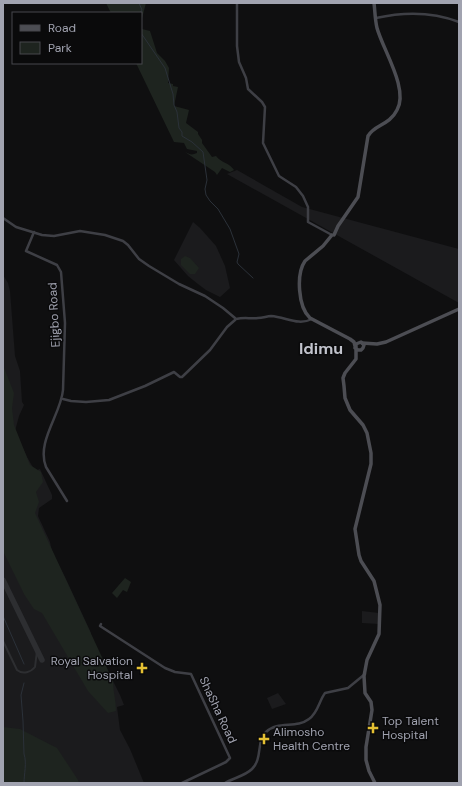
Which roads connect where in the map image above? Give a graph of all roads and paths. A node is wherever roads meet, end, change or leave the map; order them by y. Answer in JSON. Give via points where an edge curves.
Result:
{"nodes":[{"id":1,"x":237,"y":3,"type":"edge"},
{"id":2,"x":374,"y":3,"type":"edge"},
{"id":3,"x":376,"y":18,"type":"junction"},
{"id":4,"x":459,"y":22,"type":"edge"},
{"id":5,"x":394,"y":115,"type":"junction"},
{"id":6,"x":3,"y":219,"type":"edge"},
{"id":7,"x":34,"y":233,"type":"junction"},
{"id":8,"x":332,"y":235,"type":"junction"},
{"id":9,"x":459,"y":309,"type":"edge"},
{"id":10,"x":310,"y":318,"type":"junction"},
{"id":11,"x":235,"y":319,"type":"junction"},
{"id":12,"x":411,"y":332,"type":"junction"},
{"id":13,"x":361,"y":342,"type":"junction"},
{"id":14,"x":355,"y":347,"type":"junction"},
{"id":15,"x":363,"y":348,"type":"junction"},
{"id":16,"x":344,"y":386,"type":"junction"},
{"id":17,"x":62,"y":399,"type":"junction"},
{"id":18,"x":67,"y":501,"type":"dead end"},
{"id":19,"x":101,"y":624,"type":"dead end"},
{"id":20,"x":364,"y":675,"type":"junction"},
{"id":21,"x":182,"y":783,"type":"edge"},
{"id":22,"x":226,"y":783,"type":"edge"},
{"id":23,"x":376,"y":783,"type":"edge"}],
"edges":[{"from":1,"to":8,"type":"street","via":[[239,62],[248,89],[265,107],[263,144],[279,176],[296,187],[303,196],[308,221]]},
{"from":2,"to":3,"type":"main road"},
{"from":2,"to":5,"type":"main road","via":[[376,28],[399,89],[399,104]]},
{"from":3,"to":4,"type":"street","via":[[391,14],[410,14],[440,16]]},
{"from":3,"to":5,"type":"main road","via":[[377,29],[400,90],[400,104]]},
{"from":5,"to":8,"type":"main road","via":[[368,136],[358,195]]},
{"from":5,"to":8,"type":"main road","via":[[367,135],[358,194]]},
{"from":6,"to":7,"type":"street"},
{"from":7,"to":11,"type":"street","via":[[54,236],[77,231],[105,235],[123,241],[149,266],[204,296]]},
{"from":7,"to":17,"type":"street","name":"Ejigbo Road","via":[[26,251],[57,265],[60,270],[65,323]]},
{"from":8,"to":10,"type":"main road","via":[[302,267],[300,289],[304,310]]},
{"from":8,"to":13,"type":"main road","via":[[324,247],[304,265],[300,287],[304,306],[310,317]]},
{"from":9,"to":12,"type":"main road"},
{"from":10,"to":11,"type":"street","via":[[303,322],[269,315],[243,316]]},
{"from":10,"to":14,"type":"main road","via":[[350,339]]},
{"from":11,"to":17,"type":"street","via":[[210,350],[182,377],[174,372],[109,400],[93,402]]},
{"from":12,"to":13,"type":"main road","via":[[384,343]]},
{"from":12,"to":15,"type":"main road","via":[[382,345],[368,345]]},
{"from":13,"to":14,"type":"main road"},
{"from":13,"to":15,"type":"main road"},
{"from":14,"to":15,"type":"main road","via":[[358,350]]},
{"from":14,"to":16,"type":"main road","via":[[356,359],[344,373]]},
{"from":15,"to":16,"type":"main road","via":[[346,374]]},
{"from":16,"to":20,"type":"main road","via":[[348,404],[367,431],[373,455],[356,529],[360,556],[377,588],[380,630],[367,660]]},
{"from":17,"to":18,"type":"street","via":[[44,452],[46,467]]},
{"from":19,"to":21,"type":"street","name":"ShaSha Road","via":[[100,626],[165,668],[191,674],[230,758]]},
{"from":20,"to":22,"type":"street","via":[[348,688],[325,693],[316,711],[307,720],[267,731],[261,739],[259,757],[252,768]]},
{"from":20,"to":23,"type":"main road","via":[[365,693],[371,702],[372,710],[366,756]]}]}
